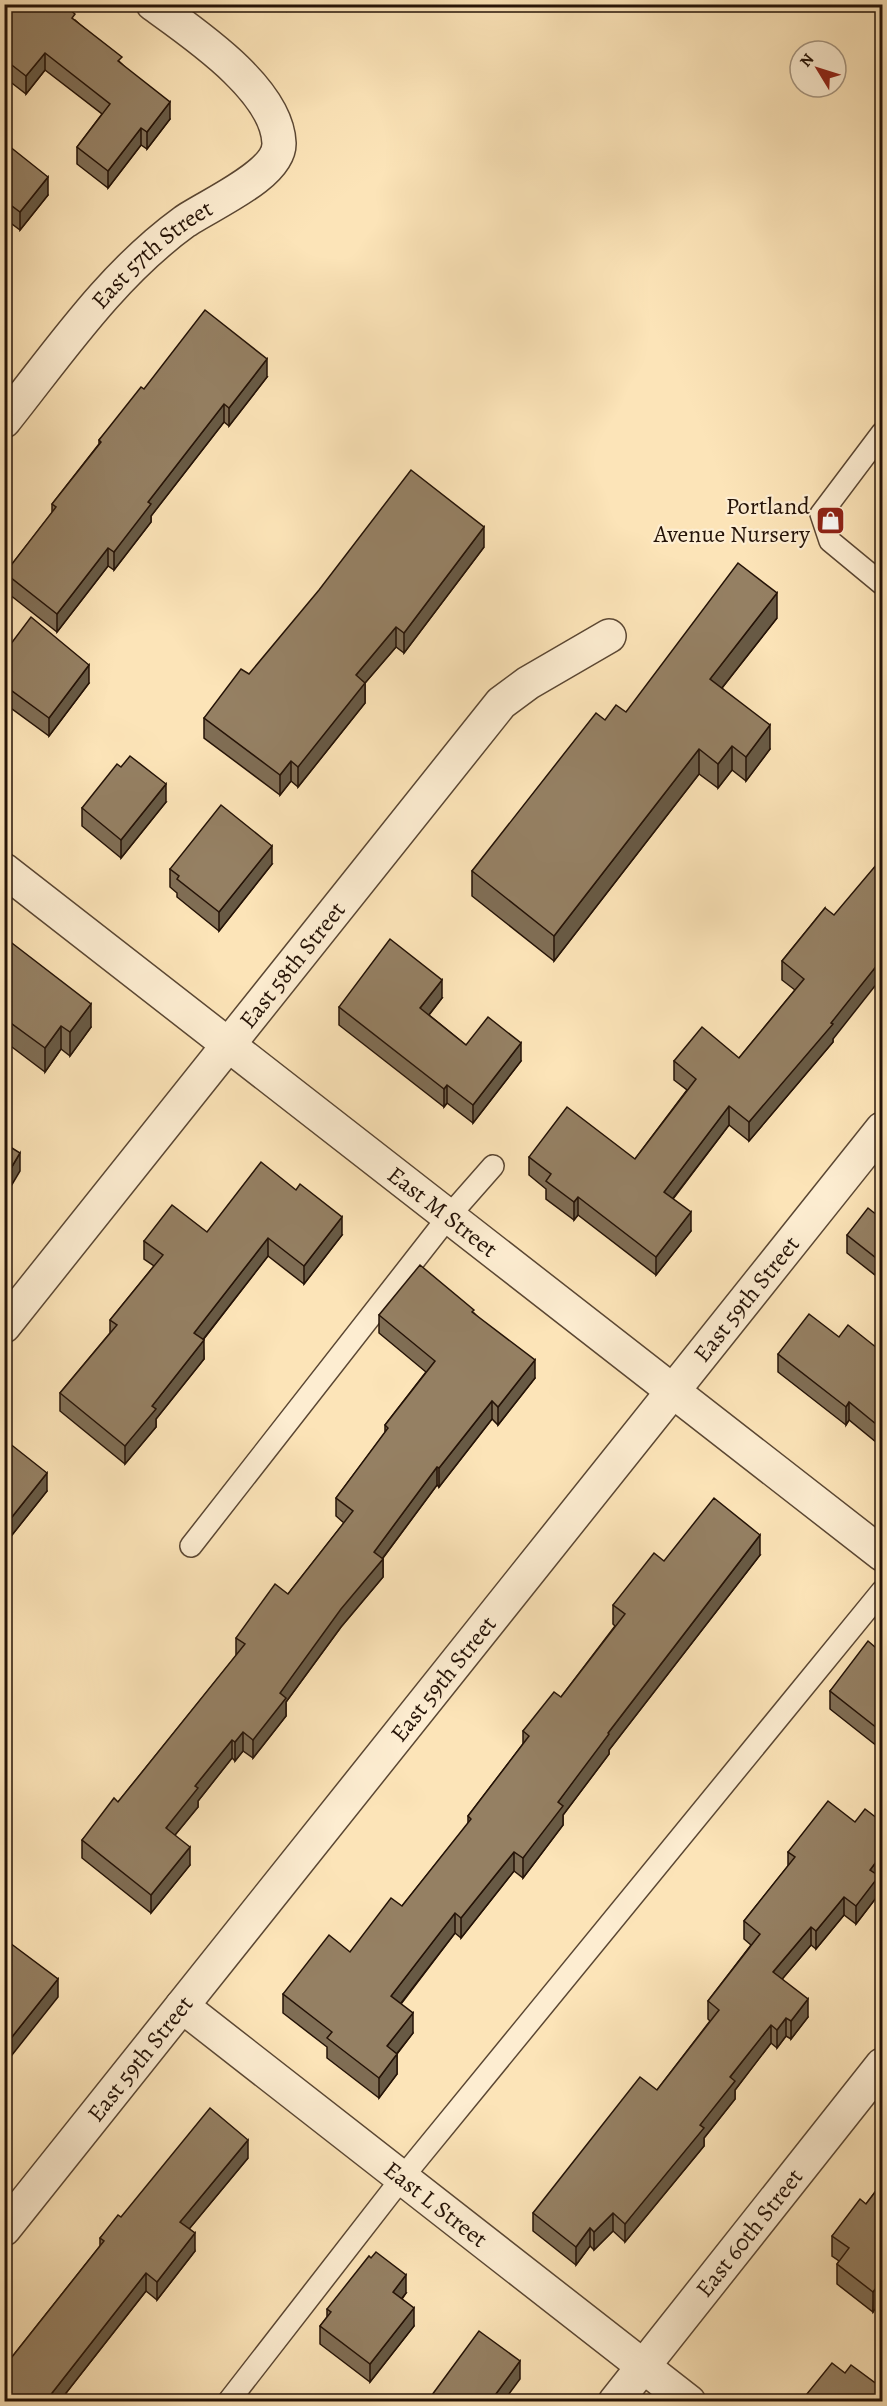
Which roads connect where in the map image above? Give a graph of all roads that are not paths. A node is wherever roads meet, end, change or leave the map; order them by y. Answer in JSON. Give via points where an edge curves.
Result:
{"nodes":[{"id":1,"x":153,"y":4,"type":"edge"},
{"id":2,"x":4,"y":422,"type":"edge"},
{"id":3,"x":882,"y":433,"type":"edge"},
{"id":4,"x":882,"y":584,"type":"edge"},
{"id":5,"x":609,"y":636,"type":"dead end"},
{"id":6,"x":4,"y":870,"type":"edge"},
{"id":7,"x":229,"y":1045,"type":"junction"},
{"id":8,"x":882,"y":1129,"type":"edge"},
{"id":9,"x":493,"y":1166,"type":"dead end"},
{"id":10,"x":449,"y":1216,"type":"junction"},
{"id":11,"x":4,"y":1326,"type":"edge"},
{"id":12,"x":674,"y":1391,"type":"junction"},
{"id":13,"x":191,"y":1546,"type":"dead end"},
{"id":14,"x":882,"y":1554,"type":"edge"},
{"id":15,"x":882,"y":1591,"type":"edge"},
{"id":16,"x":182,"y":2006,"type":"junction"},
{"id":17,"x":882,"y":2065,"type":"edge"},
{"id":18,"x":402,"y":2178,"type":"junction"},
{"id":19,"x":4,"y":2229,"type":"edge"},
{"id":20,"x":644,"y":2366,"type":"junction"},
{"id":21,"x":228,"y":2402,"type":"edge"},
{"id":22,"x":615,"y":2402,"type":"edge"},
{"id":23,"x":689,"y":2402,"type":"edge"}],
"edges":[{"from":1,"to":2,"type":"street","name":"East 57th Street","via":[[193,32],[260,97],[271,115],[279,144],[273,163],[184,222],[131,267]]},
{"from":3,"to":4,"type":"lane","via":[[821,514],[830,541]]},
{"from":5,"to":7,"type":"street","name":"East 58th Street","via":[[501,703]]},
{"from":6,"to":7,"type":"street","name":"East M Street"},
{"from":7,"to":10,"type":"street","name":"East M Street"},
{"from":7,"to":11,"type":"street","name":"East 58th Street"},
{"from":8,"to":12,"type":"street","name":"East 59th Street"},
{"from":9,"to":10,"type":"lane"},
{"from":10,"to":12,"type":"street","name":"East M Street"},
{"from":10,"to":13,"type":"lane"},
{"from":12,"to":14,"type":"street","name":"East M Street"},
{"from":12,"to":16,"type":"street","name":"East 59th Street"},
{"from":15,"to":18,"type":"lane"},
{"from":16,"to":18,"type":"street","name":"East L Street"},
{"from":16,"to":19,"type":"street","name":"East 59th Street"},
{"from":17,"to":20,"type":"street","name":"East 60th Street"},
{"from":18,"to":20,"type":"street","name":"East L Street"},
{"from":18,"to":21,"type":"lane"},
{"from":20,"to":22,"type":"street","name":"East 60th Street"},
{"from":20,"to":23,"type":"street","name":"East L Street"}]}
